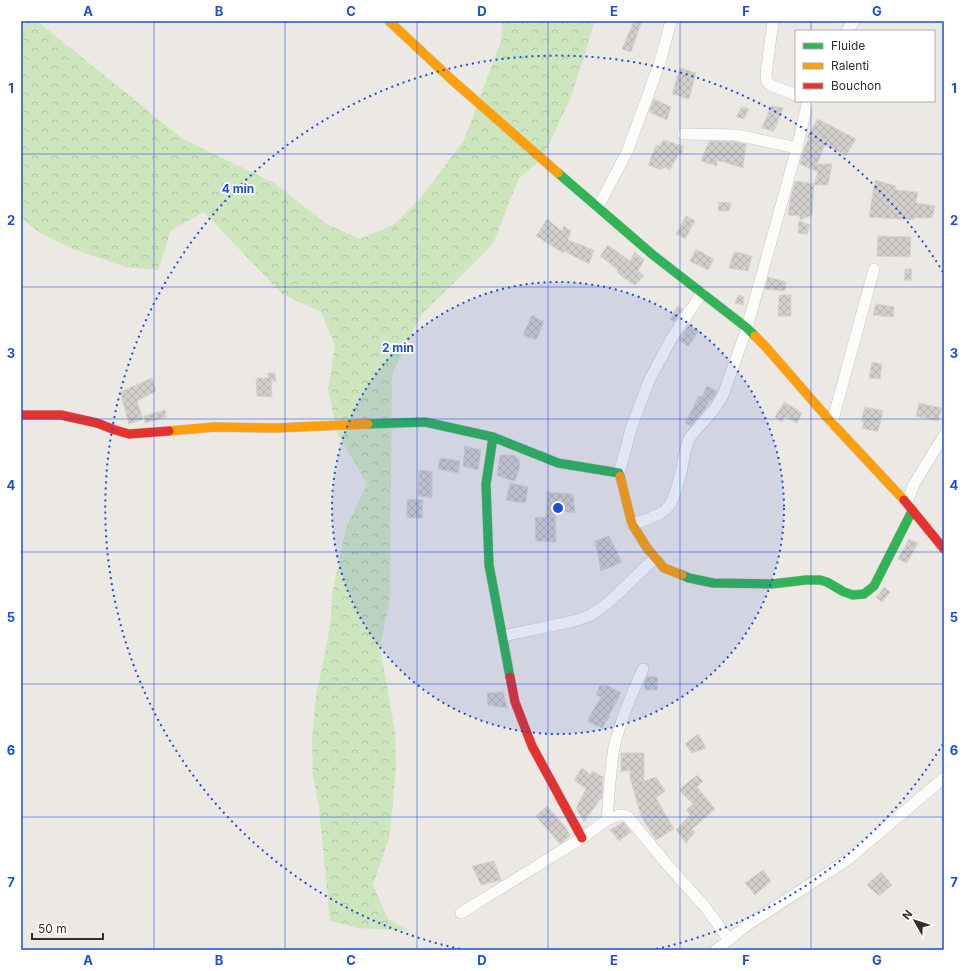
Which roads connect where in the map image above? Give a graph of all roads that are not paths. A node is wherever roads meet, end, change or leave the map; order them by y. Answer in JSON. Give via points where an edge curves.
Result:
{"nodes":[{"id":1,"x":389,"y":21,"type":"edge"},
{"id":2,"x":671,"y":21,"type":"edge"},
{"id":3,"x":773,"y":21,"type":"edge"},
{"id":4,"x":854,"y":21,"type":"edge"},
{"id":5,"x":848,"y":30,"type":"edge"},
{"id":6,"x":795,"y":95,"type":"edge"},
{"id":7,"x":808,"y":102,"type":"edge"},
{"id":8,"x":683,"y":134,"type":"dead end"},
{"id":9,"x":797,"y":148,"type":"junction"},
{"id":10,"x":598,"y":207,"type":"junction"},
{"id":11,"x":874,"y":269,"type":"dead end"},
{"id":12,"x":702,"y":293,"type":"junction"},
{"id":13,"x":747,"y":328,"type":"junction"},
{"id":14,"x":21,"y":415,"type":"edge"},
{"id":15,"x":832,"y":423,"type":"junction"},
{"id":16,"x":944,"y":435,"type":"edge"},
{"id":17,"x":493,"y":437,"type":"junction"},
{"id":18,"x":619,"y":472,"type":"junction"},
{"id":19,"x":909,"y":507,"type":"junction"},
{"id":20,"x":632,"y":524,"type":"junction"},
{"id":21,"x":944,"y":548,"type":"edge"},
{"id":22,"x":656,"y":558,"type":"junction"},
{"id":23,"x":503,"y":636,"type":"junction"},
{"id":24,"x":643,"y":669,"type":"dead end"},
{"id":25,"x":944,"y":778,"type":"edge"},
{"id":26,"x":607,"y":820,"type":"junction"},
{"id":27,"x":582,"y":838,"type":"junction"},
{"id":28,"x":461,"y":913,"type":"dead end"},
{"id":29,"x":729,"y":940,"type":"junction"},
{"id":30,"x":716,"y":950,"type":"edge"}],
"edges":[{"from":1,"to":10,"type":"street","via":[[451,79]]},
{"from":2,"to":10,"type":"street","via":[[660,62],[627,152]]},
{"from":3,"to":6,"type":"street","via":[[767,81],[770,85]]},
{"from":4,"to":5,"type":"street"},
{"from":7,"to":9,"type":"street"},
{"from":8,"to":9,"type":"street","via":[[737,134]]},
{"from":9,"to":13,"type":"street"},
{"from":10,"to":12,"type":"street"},
{"from":11,"to":15,"type":"street"},
{"from":12,"to":13,"type":"street"},
{"from":12,"to":18,"type":"street","via":[[671,339],[648,383]]},
{"from":13,"to":15,"type":"street"},
{"from":13,"to":20,"type":"street","via":[[723,395],[688,441],[673,499],[662,512]]},
{"from":14,"to":17,"type":"street","via":[[61,415],[129,434],[215,427],[275,428],[425,422]]},
{"from":15,"to":19,"type":"street"},
{"from":16,"to":19,"type":"street","via":[[914,484]]},
{"from":17,"to":18,"type":"street","via":[[558,463]]},
{"from":17,"to":23,"type":"street","via":[[486,484],[489,565]]},
{"from":18,"to":20,"type":"street"},
{"from":19,"to":21,"type":"street"},
{"from":19,"to":22,"type":"street","via":[[874,586],[864,594],[844,592],[820,580],[772,584],[712,583],[689,578],[664,568]]},
{"from":20,"to":22,"type":"street"},
{"from":22,"to":23,"type":"street","via":[[609,602],[591,615]]},
{"from":23,"to":27,"type":"street","via":[[514,702],[532,746]]},
{"from":24,"to":26,"type":"street","via":[[622,718],[614,749]]},
{"from":25,"to":29,"type":"street","via":[[846,861],[750,923]]},
{"from":26,"to":27,"type":"street"},
{"from":26,"to":29,"type":"street","via":[[619,815],[628,817],[706,908]]},
{"from":27,"to":28,"type":"street"},
{"from":29,"to":30,"type":"street"}]}
